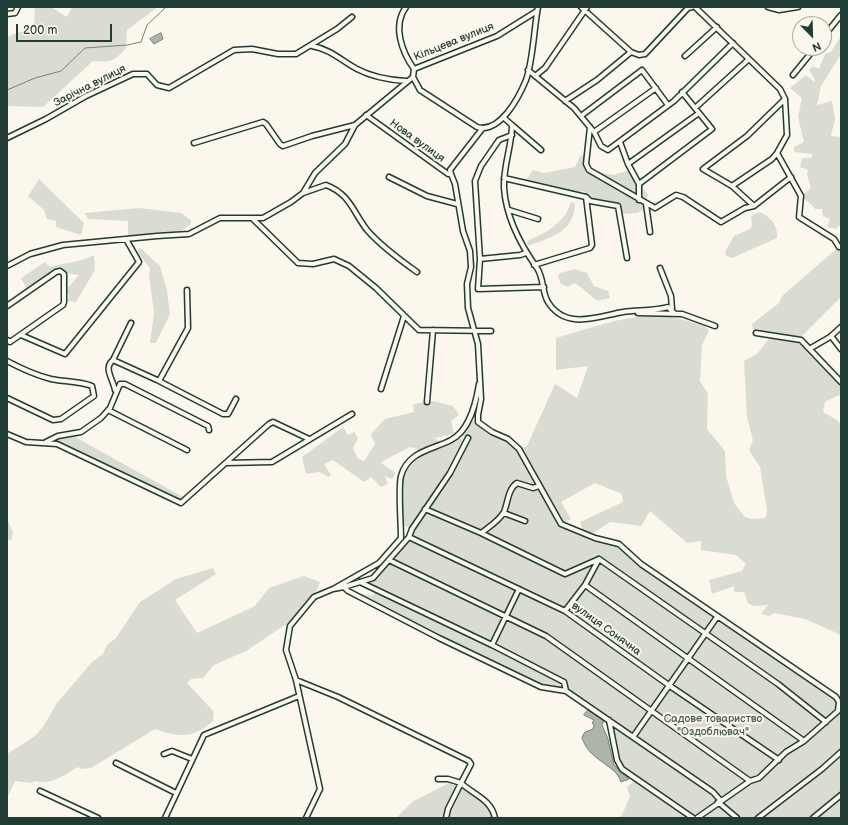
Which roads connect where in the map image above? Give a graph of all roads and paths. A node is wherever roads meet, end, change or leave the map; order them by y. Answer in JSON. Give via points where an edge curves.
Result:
{"nodes":[{"id":1,"x":18,"y":7,"type":"edge"},
{"id":2,"x":406,"y":7,"type":"edge"},
{"id":3,"x":693,"y":7,"type":"edge"},
{"id":4,"x":768,"y":7,"type":"edge"},
{"id":5,"x":798,"y":7,"type":"edge"},
{"id":6,"x":584,"y":8,"type":"edge"},
{"id":7,"x":538,"y":9,"type":"edge"},
{"id":8,"x":701,"y":9,"type":"edge"},
{"id":9,"x":7,"y":14,"type":"edge"},
{"id":10,"x":841,"y":15,"type":"edge"},
{"id":11,"x":352,"y":17,"type":"dead end"},
{"id":12,"x":832,"y":26,"type":"edge"},
{"id":13,"x":717,"y":27,"type":"junction"},
{"id":14,"x":733,"y":43,"type":"junction"},
{"id":15,"x":312,"y":46,"type":"junction"},
{"id":16,"x":631,"y":52,"type":"junction"},
{"id":17,"x":685,"y":56,"type":"dead end"},
{"id":18,"x":808,"y":56,"type":"edge"},
{"id":19,"x":749,"y":58,"type":"junction"},
{"id":20,"x":414,"y":69,"type":"junction"},
{"id":21,"x":528,"y":70,"type":"junction"},
{"id":22,"x":793,"y":75,"type":"dead end"},
{"id":23,"x":535,"y":76,"type":"junction"},
{"id":24,"x":413,"y":77,"type":"junction"},
{"id":25,"x":406,"y":81,"type":"junction"},
{"id":26,"x":656,"y":88,"type":"junction"},
{"id":27,"x":682,"y":92,"type":"junction"},
{"id":28,"x":785,"y":99,"type":"junction"},
{"id":29,"x":565,"y":101,"type":"junction"},
{"id":30,"x":668,"y":105,"type":"junction"},
{"id":31,"x":695,"y":108,"type":"junction"},
{"id":32,"x":699,"y":113,"type":"junction"},
{"id":33,"x":366,"y":116,"type":"junction"},
{"id":34,"x":580,"y":116,"type":"junction"},
{"id":35,"x":503,"y":117,"type":"junction"},
{"id":36,"x":355,"y":125,"type":"junction"},
{"id":37,"x":512,"y":125,"type":"junction"},
{"id":38,"x":590,"y":127,"type":"junction"},
{"id":39,"x":482,"y":129,"type":"junction"},
{"id":40,"x":594,"y":132,"type":"junction"},
{"id":41,"x":512,"y":135,"type":"junction"},
{"id":42,"x":7,"y":138,"type":"edge"},
{"id":43,"x":620,"y":142,"type":"junction"},
{"id":44,"x":194,"y":143,"type":"dead end"},
{"id":45,"x":541,"y":150,"type":"dead end"},
{"id":46,"x":777,"y":153,"type":"junction"},
{"id":47,"x":628,"y":164,"type":"junction"},
{"id":48,"x":451,"y":174,"type":"junction"},
{"id":49,"x":389,"y":176,"type":"dead end"},
{"id":50,"x":790,"y":177,"type":"junction"},
{"id":51,"x":504,"y":178,"type":"junction"},
{"id":52,"x":639,"y":184,"type":"junction"},
{"id":53,"x":732,"y":186,"type":"junction"},
{"id":54,"x":303,"y":193,"type":"junction"},
{"id":55,"x":586,"y":197,"type":"junction"},
{"id":56,"x":639,"y":200,"type":"junction"},
{"id":57,"x":457,"y":204,"type":"junction"},
{"id":58,"x":646,"y":204,"type":"junction"},
{"id":59,"x":754,"y":206,"type":"junction"},
{"id":60,"x":509,"y":210,"type":"junction"},
{"id":61,"x":253,"y":219,"type":"junction"},
{"id":62,"x":538,"y":219,"type":"dead end"},
{"id":63,"x":650,"y":232,"type":"dead end"},
{"id":64,"x":126,"y":239,"type":"junction"},
{"id":65,"x":839,"y":247,"type":"dead end"},
{"id":66,"x":526,"y":253,"type":"junction"},
{"id":67,"x":627,"y":258,"type":"dead end"},
{"id":68,"x":480,"y":259,"type":"junction"},
{"id":69,"x":534,"y":265,"type":"junction"},
{"id":70,"x":7,"y":266,"type":"edge"},
{"id":71,"x":660,"y":268,"type":"dead end"},
{"id":72,"x":417,"y":272,"type":"dead end"},
{"id":73,"x":544,"y":287,"type":"junction"},
{"id":74,"x":187,"y":290,"type":"dead end"},
{"id":75,"x":7,"y":306,"type":"edge"},
{"id":76,"x":673,"y":311,"type":"junction"},
{"id":77,"x":404,"y":316,"type":"junction"},
{"id":78,"x":616,"y":317,"type":"dead end"},
{"id":79,"x":131,"y":323,"type":"dead end"},
{"id":80,"x":715,"y":326,"type":"dead end"},
{"id":81,"x":841,"y":327,"type":"edge"},
{"id":82,"x":433,"y":330,"type":"junction"},
{"id":83,"x":474,"y":331,"type":"junction"},
{"id":84,"x":491,"y":331,"type":"dead end"},
{"id":85,"x":756,"y":333,"type":"dead end"},
{"id":86,"x":21,"y":335,"type":"junction"},
{"id":87,"x":831,"y":336,"type":"junction"},
{"id":88,"x":7,"y":340,"type":"edge"},
{"id":89,"x":811,"y":348,"type":"junction"},
{"id":90,"x":841,"y":349,"type":"edge"},
{"id":91,"x":113,"y":360,"type":"junction"},
{"id":92,"x":7,"y":361,"type":"edge"},
{"id":93,"x":159,"y":381,"type":"junction"},
{"id":94,"x":841,"y":382,"type":"edge"},
{"id":95,"x":479,"y":383,"type":"junction"},
{"id":96,"x":381,"y":389,"type":"dead end"},
{"id":97,"x":116,"y":390,"type":"junction"},
{"id":98,"x":7,"y":398,"type":"edge"},
{"id":99,"x":236,"y":399,"type":"dead end"},
{"id":100,"x":427,"y":402,"type":"dead end"},
{"id":101,"x":108,"y":410,"type":"junction"},
{"id":102,"x":352,"y":414,"type":"dead end"},
{"id":103,"x":209,"y":430,"type":"dead end"},
{"id":104,"x":7,"y":434,"type":"edge"},
{"id":105,"x":468,"y":438,"type":"dead end"},
{"id":106,"x":309,"y":440,"type":"junction"},
{"id":107,"x":45,"y":443,"type":"junction"},
{"id":108,"x":187,"y":450,"type":"dead end"},
{"id":109,"x":226,"y":463,"type":"junction"},
{"id":110,"x":539,"y":486,"type":"junction"},
{"id":111,"x":425,"y":509,"type":"junction"},
{"id":112,"x":504,"y":513,"type":"junction"},
{"id":113,"x":524,"y":521,"type":"dead end"},
{"id":114,"x":481,"y":533,"type":"junction"},
{"id":115,"x":409,"y":537,"type":"junction"},
{"id":116,"x":599,"y":559,"type":"junction"},
{"id":117,"x":389,"y":560,"type":"junction"},
{"id":118,"x":359,"y":582,"type":"junction"},
{"id":119,"x":585,"y":585,"type":"junction"},
{"id":120,"x":344,"y":588,"type":"junction"},
{"id":121,"x":333,"y":589,"type":"junction"},
{"id":122,"x":519,"y":589,"type":"junction"},
{"id":123,"x":566,"y":610,"type":"junction"},
{"id":124,"x":505,"y":616,"type":"junction"},
{"id":125,"x":717,"y":617,"type":"junction"},
{"id":126,"x":707,"y":634,"type":"junction"},
{"id":127,"x":492,"y":645,"type":"junction"},
{"id":128,"x":688,"y":659,"type":"junction"},
{"id":129,"x":296,"y":680,"type":"junction"},
{"id":130,"x":670,"y":686,"type":"junction"},
{"id":131,"x":566,"y":691,"type":"junction"},
{"id":132,"x":299,"y":696,"type":"junction"},
{"id":133,"x":651,"y":711,"type":"junction"},
{"id":134,"x":840,"y":711,"type":"edge"},
{"id":135,"x":609,"y":720,"type":"junction"},
{"id":136,"x":826,"y":722,"type":"junction"},
{"id":137,"x":633,"y":737,"type":"junction"},
{"id":138,"x":804,"y":741,"type":"junction"},
{"id":139,"x":841,"y":752,"type":"edge"},
{"id":140,"x":164,"y":754,"type":"dead end"},
{"id":141,"x":192,"y":760,"type":"junction"},
{"id":142,"x":779,"y":760,"type":"junction"},
{"id":143,"x":116,"y":763,"type":"dead end"},
{"id":144,"x":438,"y":779,"type":"dead end"},
{"id":145,"x":750,"y":781,"type":"junction"},
{"id":146,"x":461,"y":784,"type":"junction"},
{"id":147,"x":40,"y":791,"type":"dead end"},
{"id":148,"x":176,"y":793,"type":"junction"},
{"id":149,"x":841,"y":795,"type":"edge"},
{"id":150,"x":719,"y":801,"type":"junction"},
{"id":151,"x":98,"y":818,"type":"edge"},
{"id":152,"x":165,"y":818,"type":"edge"},
{"id":153,"x":306,"y":818,"type":"edge"},
{"id":154,"x":446,"y":818,"type":"edge"},
{"id":155,"x":495,"y":818,"type":"edge"},
{"id":156,"x":693,"y":818,"type":"edge"},
{"id":157,"x":697,"y":818,"type":"edge"},
{"id":158,"x":736,"y":818,"type":"edge"},
{"id":159,"x":758,"y":818,"type":"edge"},
{"id":160,"x":813,"y":818,"type":"edge"}],
"edges":[{"from":1,"to":9,"type":"street","via":[[15,13]]},
{"from":2,"to":20,"type":"street","name":"Кільцева вулиця","via":[[402,13],[400,44]]},
{"from":3,"to":8,"type":"street"},
{"from":3,"to":16,"type":"street","via":[[688,8],[645,54]]},
{"from":4,"to":5,"type":"street","via":[[779,10]]},
{"from":6,"to":16,"type":"street"},
{"from":6,"to":23,"type":"street","via":[[545,68]]},
{"from":7,"to":20,"type":"street","name":"Кільцева вулиця","via":[[497,36]]},
{"from":7,"to":21,"type":"street"},
{"from":8,"to":13,"type":"street"},
{"from":10,"to":12,"type":"street"},
{"from":11,"to":15,"type":"street","name":"Зарічна вулиця"},
{"from":13,"to":14,"type":"street"},
{"from":13,"to":17,"type":"street"},
{"from":14,"to":19,"type":"street"},
{"from":14,"to":27,"type":"street"},
{"from":15,"to":25,"type":"street","via":[[330,52],[357,69],[377,77]]},
{"from":15,"to":42,"type":"street","name":"Зарічна вулиця","via":[[296,54],[278,54],[252,49],[234,50],[169,88],[157,85],[147,74],[133,74]]},
{"from":16,"to":29,"type":"street","via":[[597,80]]},
{"from":18,"to":22,"type":"street"},
{"from":19,"to":28,"type":"street","via":[[780,89]]},
{"from":19,"to":31,"type":"street"},
{"from":20,"to":24,"type":"street"},
{"from":21,"to":23,"type":"street"},
{"from":21,"to":35,"type":"street","via":[[517,98]]},
{"from":23,"to":29,"type":"street"},
{"from":24,"to":25,"type":"street"},
{"from":24,"to":39,"type":"street","via":[[420,90]]},
{"from":25,"to":33,"type":"street"},
{"from":26,"to":30,"type":"street"},
{"from":26,"to":34,"type":"street","via":[[642,70]]},
{"from":26,"to":40,"type":"street"},
{"from":27,"to":30,"type":"street"},
{"from":27,"to":31,"type":"street"},
{"from":28,"to":46,"type":"street","via":[[787,135]]},
{"from":28,"to":53,"type":"street","via":[[747,136],[703,169]]},
{"from":29,"to":34,"type":"street"},
{"from":30,"to":43,"type":"street"},
{"from":31,"to":32,"type":"street"},
{"from":32,"to":47,"type":"street"},
{"from":32,"to":52,"type":"street","via":[[712,129]]},
{"from":33,"to":36,"type":"street"},
{"from":33,"to":48,"type":"street","name":"Нова вулиця"},
{"from":34,"to":38,"type":"street"},
{"from":35,"to":37,"type":"street"},
{"from":35,"to":39,"type":"street","via":[[496,124]]},
{"from":36,"to":44,"type":"street","via":[[283,146],[263,122]]},
{"from":36,"to":54,"type":"street","via":[[345,144],[315,173]]},
{"from":37,"to":41,"type":"street"},
{"from":37,"to":45,"type":"street"},
{"from":38,"to":40,"type":"street"},
{"from":38,"to":56,"type":"street","via":[[586,164],[589,170]]},
{"from":39,"to":48,"type":"street","name":"Нова вулиця","via":[[450,170]]},
{"from":40,"to":43,"type":"street","via":[[601,146],[608,150]]},
{"from":41,"to":51,"type":"street"},
{"from":41,"to":68,"type":"street","via":[[499,140],[481,166],[475,181]]},
{"from":43,"to":47,"type":"street"},
{"from":46,"to":50,"type":"street"},
{"from":46,"to":53,"type":"street"},
{"from":47,"to":52,"type":"street"},
{"from":48,"to":57,"type":"street"},
{"from":49,"to":57,"type":"street","via":[[427,196]]},
{"from":50,"to":59,"type":"street"},
{"from":50,"to":65,"type":"street","via":[[801,196],[799,216],[834,239]]},
{"from":51,"to":55,"type":"street"},
{"from":51,"to":60,"type":"street"},
{"from":52,"to":56,"type":"street"},
{"from":53,"to":59,"type":"street"},
{"from":54,"to":61,"type":"street","via":[[264,217]]},
{"from":54,"to":72,"type":"street","via":[[326,184],[338,189],[367,229]]},
{"from":55,"to":67,"type":"street","via":[[590,201],[618,206]]},
{"from":55,"to":69,"type":"street","via":[[592,245],[590,248]]},
{"from":56,"to":58,"type":"street"},
{"from":57,"to":83,"type":"street","via":[[470,251],[468,308]]},
{"from":58,"to":59,"type":"street","via":[[655,208],[676,194],[721,222],[745,208]]},
{"from":58,"to":63,"type":"street"},
{"from":60,"to":62,"type":"street"},
{"from":60,"to":66,"type":"street"},
{"from":61,"to":64,"type":"street","via":[[220,218],[189,234]]},
{"from":61,"to":77,"type":"street","via":[[298,263],[313,264],[334,259],[349,266]]},
{"from":64,"to":70,"type":"street","via":[[63,246],[30,254]]},
{"from":64,"to":86,"type":"street","via":[[139,262],[65,354]]},
{"from":66,"to":68,"type":"street"},
{"from":66,"to":69,"type":"street"},
{"from":68,"to":73,"type":"street","via":[[478,288]]},
{"from":69,"to":73,"type":"street"},
{"from":71,"to":76,"type":"street","via":[[671,296]]},
{"from":73,"to":76,"type":"street","via":[[548,302],[554,309],[576,320],[592,320],[668,307]]},
{"from":74,"to":93,"type":"street","via":[[188,328]]},
{"from":75,"to":86,"type":"street","via":[[56,272],[64,274],[63,306]]},
{"from":76,"to":78,"type":"street"},
{"from":76,"to":80,"type":"street"},
{"from":77,"to":82,"type":"street","via":[[419,330]]},
{"from":77,"to":96,"type":"street"},
{"from":79,"to":91,"type":"street"},
{"from":81,"to":87,"type":"street"},
{"from":82,"to":83,"type":"street"},
{"from":82,"to":100,"type":"street"},
{"from":83,"to":84,"type":"street"},
{"from":83,"to":95,"type":"street","via":[[478,344]]},
{"from":85,"to":89,"type":"street","via":[[801,340]]},
{"from":86,"to":88,"type":"street","via":[[10,342]]},
{"from":87,"to":89,"type":"street"},
{"from":87,"to":90,"type":"street"},
{"from":89,"to":94,"type":"street"},
{"from":91,"to":93,"type":"street"},
{"from":91,"to":97,"type":"street","via":[[109,363],[108,369]]},
{"from":92,"to":98,"type":"street","via":[[32,374],[92,386],[94,396],[61,419],[53,420]]},
{"from":93,"to":99,"type":"street","via":[[224,414],[228,414]]},
{"from":95,"to":110,"type":"street","via":[[481,399],[478,422],[508,439],[519,449]]},
{"from":95,"to":121,"type":"street","via":[[471,415],[457,436],[410,459],[401,476],[401,538],[379,563]]},
{"from":97,"to":101,"type":"street"},
{"from":97,"to":103,"type":"street","via":[[120,384],[125,384],[208,426]]},
{"from":101,"to":107,"type":"street","via":[[81,432],[58,436]]},
{"from":101,"to":108,"type":"street"},
{"from":102,"to":106,"type":"street"},
{"from":104,"to":107,"type":"street","via":[[26,442]]},
{"from":105,"to":111,"type":"street","via":[[450,473]]},
{"from":106,"to":109,"type":"street","via":[[272,462]]},
{"from":106,"to":109,"type":"street","via":[[273,422]]},
{"from":107,"to":109,"type":"street","via":[[57,444],[181,503]]},
{"from":110,"to":112,"type":"street","via":[[533,488],[517,483],[512,486]]},
{"from":110,"to":125,"type":"street","via":[[561,524],[595,538],[619,544],[641,564]]},
{"from":111,"to":114,"type":"street"},
{"from":111,"to":115,"type":"street"},
{"from":112,"to":113,"type":"street"},
{"from":112,"to":114,"type":"street"},
{"from":114,"to":116,"type":"street","via":[[565,574]]},
{"from":115,"to":117,"type":"street"},
{"from":115,"to":122,"type":"street","name":"вулиця Сонячна"},
{"from":116,"to":119,"type":"street"},
{"from":116,"to":126,"type":"street"},
{"from":117,"to":118,"type":"street","via":[[373,578]]},
{"from":117,"to":124,"type":"street"},
{"from":118,"to":120,"type":"street"},
{"from":118,"to":127,"type":"street"},
{"from":119,"to":123,"type":"street"},
{"from":119,"to":128,"type":"street"},
{"from":120,"to":121,"type":"street"},
{"from":120,"to":131,"type":"street","via":[[439,638],[538,685]]},
{"from":121,"to":129,"type":"street","via":[[314,597],[290,626],[286,650]]},
{"from":122,"to":123,"type":"street","name":"вулиця Сонячна"},
{"from":122,"to":124,"type":"street"},
{"from":123,"to":130,"type":"street","name":"вулиця Сонячна"},
{"from":124,"to":127,"type":"street"},
{"from":124,"to":133,"type":"street","via":[[546,636]]},
{"from":125,"to":126,"type":"street"},
{"from":125,"to":134,"type":"street","via":[[836,697]]},
{"from":126,"to":128,"type":"street"},
{"from":126,"to":136,"type":"street","via":[[778,684]]},
{"from":127,"to":131,"type":"street","via":[[564,682]]},
{"from":128,"to":130,"type":"street"},
{"from":128,"to":138,"type":"street"},
{"from":129,"to":132,"type":"street"},
{"from":129,"to":146,"type":"street","via":[[338,697],[470,761],[471,764]]},
{"from":130,"to":133,"type":"street"},
{"from":130,"to":142,"type":"street","name":"вулиця Сонячна"},
{"from":131,"to":135,"type":"street"},
{"from":132,"to":141,"type":"street","via":[[204,735]]},
{"from":132,"to":153,"type":"street","via":[[320,788]]},
{"from":133,"to":137,"type":"street"},
{"from":133,"to":145,"type":"street"},
{"from":134,"to":136,"type":"street"},
{"from":135,"to":137,"type":"street"},
{"from":135,"to":156,"type":"street","via":[[617,760],[622,769]]},
{"from":136,"to":138,"type":"street"},
{"from":137,"to":150,"type":"street","via":[[713,792]]},
{"from":138,"to":142,"type":"street","via":[[786,752]]},
{"from":139,"to":159,"type":"street"},
{"from":140,"to":141,"type":"street","via":[[172,751]]},
{"from":141,"to":148,"type":"street"},
{"from":142,"to":145,"type":"street","via":[[759,778]]},
{"from":143,"to":148,"type":"street"},
{"from":144,"to":146,"type":"street","via":[[448,779]]},
{"from":145,"to":150,"type":"street"},
{"from":146,"to":154,"type":"street"},
{"from":146,"to":155,"type":"street","via":[[486,801]]},
{"from":147,"to":151,"type":"street"},
{"from":148,"to":152,"type":"street"},
{"from":149,"to":160,"type":"street"},
{"from":150,"to":157,"type":"street"},
{"from":150,"to":158,"type":"street"}]}
